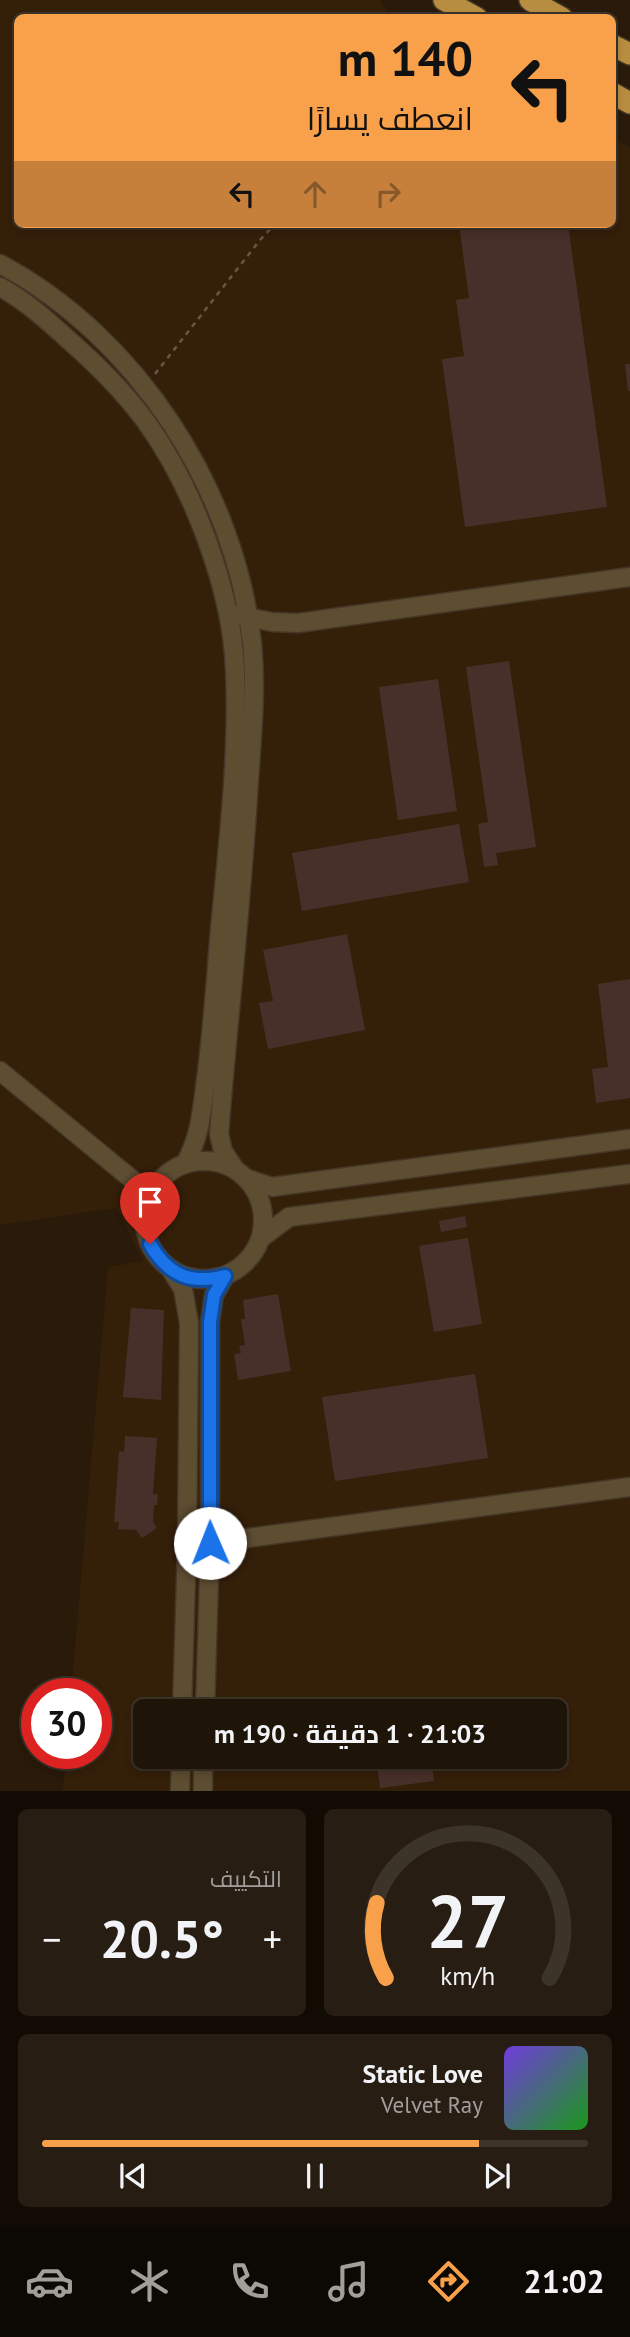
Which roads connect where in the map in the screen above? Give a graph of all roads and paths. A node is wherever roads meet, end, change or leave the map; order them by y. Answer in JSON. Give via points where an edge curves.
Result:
{"nodes":[{"id":1,"x":444,"y":0,"type":"edge"},
{"id":2,"x":530,"y":0,"type":"edge"},
{"id":3,"x":470,"y":14,"type":"edge"},
{"id":4,"x":555,"y":14,"type":"edge"},
{"id":5,"x":272,"y":228,"type":"edge"},
{"id":6,"x":0,"y":264,"type":"edge"},
{"id":7,"x":0,"y":287,"type":"edge"},
{"id":8,"x":143,"y":386,"type":"junction"},
{"id":9,"x":630,"y":577,"type":"edge"},
{"id":10,"x":227,"y":613,"type":"junction"},
{"id":11,"x":248,"y":618,"type":"junction"},
{"id":12,"x":0,"y":1071,"type":"edge"},
{"id":13,"x":630,"y":1139,"type":"edge"},
{"id":14,"x":185,"y":1164,"type":"junction"},
{"id":15,"x":241,"y":1174,"type":"junction"},
{"id":16,"x":630,"y":1174,"type":"edge"},
{"id":17,"x":151,"y":1195,"type":"junction"},
{"id":18,"x":261,"y":1238,"type":"junction"},
{"id":19,"x":171,"y":1270,"type":"junction"},
{"id":20,"x":225,"y":1276,"type":"junction"},
{"id":21,"x":630,"y":1487,"type":"edge"},
{"id":22,"x":187,"y":1543,"type":"junction"},
{"id":23,"x":210,"y":1543,"type":"junction"},
{"id":24,"x":182,"y":1699,"type":"edge"},
{"id":25,"x":205,"y":1699,"type":"edge"},
{"id":26,"x":181,"y":1769,"type":"edge"},
{"id":27,"x":203,"y":1769,"type":"edge"},
{"id":28,"x":180,"y":1791,"type":"edge"},
{"id":29,"x":203,"y":1791,"type":"edge"}],
"edges":[{"from":1,"to":3,"type":"highway"},
{"from":2,"to":4,"type":"highway"},
{"from":5,"to":8,"type":"path"},
{"from":6,"to":8,"type":"street","via":[[67,307]]},
{"from":7,"to":10,"type":"street","via":[[47,320],[90,359],[145,420],[194,508]]},
{"from":8,"to":11,"type":"street","via":[[206,483],[236,565]]},
{"from":9,"to":11,"type":"street","via":[[298,623]]},
{"from":10,"to":11,"type":"street"},
{"from":10,"to":14,"type":"street","via":[[235,669],[236,733],[228,841],[200,1125]]},
{"from":11,"to":15,"type":"street","via":[[254,695],[219,1134],[223,1151]]},
{"from":12,"to":17,"type":"street"},
{"from":13,"to":15,"type":"street","via":[[272,1187]]},
{"from":14,"to":15,"type":"street","via":[[218,1162]]},
{"from":14,"to":17,"type":"street","via":[[171,1171]]},
{"from":15,"to":18,"type":"street","via":[[259,1194],[264,1223]]},
{"from":16,"to":18,"type":"street","via":[[289,1217]]},
{"from":17,"to":19,"type":"street","via":[[145,1228],[158,1258]]},
{"from":18,"to":20,"type":"street","via":[[241,1268]]},
{"from":19,"to":20,"type":"street","via":[[197,1280]]},
{"from":19,"to":22,"type":"street","via":[[183,1289],[189,1324]]},
{"from":20,"to":23,"type":"street","via":[[214,1295],[210,1322]]},
{"from":21,"to":23,"type":"street"},
{"from":22,"to":23,"type":"street"},
{"from":22,"to":24,"type":"street"},
{"from":23,"to":25,"type":"street"},
{"from":26,"to":28,"type":"street"},
{"from":27,"to":29,"type":"street"}]}
